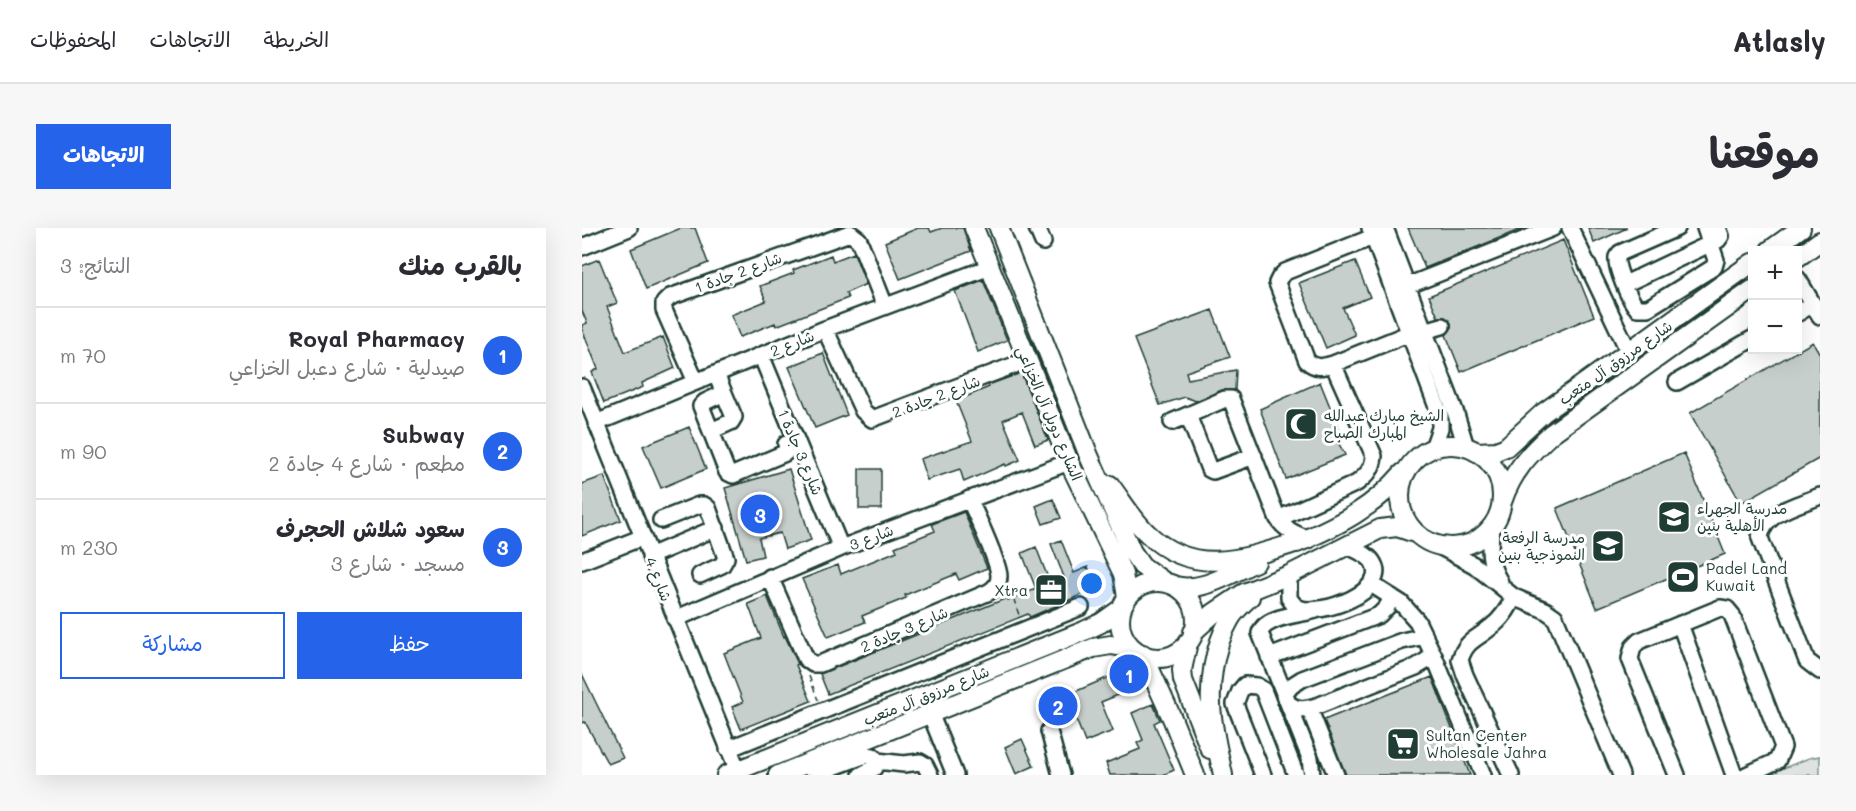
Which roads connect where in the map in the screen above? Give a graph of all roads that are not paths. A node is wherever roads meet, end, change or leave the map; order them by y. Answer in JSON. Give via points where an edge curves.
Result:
{"nodes":[{"id":1,"x":629,"y":228,"type":"edge"},
{"id":2,"x":974,"y":228,"type":"edge"},
{"id":3,"x":999,"y":228,"type":"edge"},
{"id":4,"x":1553,"y":228,"type":"edge"},
{"id":5,"x":1570,"y":228,"type":"edge"},
{"id":6,"x":1677,"y":228,"type":"edge"},
{"id":7,"x":1705,"y":228,"type":"edge"},
{"id":8,"x":1718,"y":228,"type":"edge"},
{"id":9,"x":1802,"y":228,"type":"edge"},
{"id":10,"x":1376,"y":231,"type":"edge"},
{"id":11,"x":1820,"y":241,"type":"edge"},
{"id":12,"x":1711,"y":244,"type":"junction"},
{"id":13,"x":1776,"y":246,"type":"edge"},
{"id":14,"x":582,"y":247,"type":"edge"},
{"id":15,"x":1802,"y":254,"type":"edge"},
{"id":16,"x":1748,"y":266,"type":"edge"},
{"id":17,"x":990,"y":267,"type":"junction"},
{"id":18,"x":1707,"y":272,"type":"junction"},
{"id":19,"x":1625,"y":284,"type":"junction"},
{"id":20,"x":1722,"y":285,"type":"junction"},
{"id":21,"x":1407,"y":286,"type":"junction"},
{"id":22,"x":1802,"y":286,"type":"edge"},
{"id":23,"x":1748,"y":293,"type":"edge"},
{"id":24,"x":885,"y":306,"type":"junction"},
{"id":25,"x":1644,"y":309,"type":"junction"},
{"id":26,"x":1817,"y":310,"type":"edge"},
{"id":27,"x":1802,"y":312,"type":"edge"},
{"id":28,"x":1442,"y":326,"type":"dead end"},
{"id":29,"x":825,"y":329,"type":"junction"},
{"id":30,"x":1417,"y":332,"type":"junction"},
{"id":31,"x":1656,"y":333,"type":"junction"},
{"id":32,"x":1748,"y":341,"type":"edge"},
{"id":33,"x":1629,"y":352,"type":"junction"},
{"id":34,"x":761,"y":356,"type":"junction"},
{"id":35,"x":1028,"y":360,"type":"junction"},
{"id":36,"x":1333,"y":364,"type":"junction"},
{"id":37,"x":716,"y":374,"type":"junction"},
{"id":38,"x":696,"y":382,"type":"junction"},
{"id":39,"x":1677,"y":382,"type":"dead end"},
{"id":40,"x":582,"y":387,"type":"edge"},
{"id":41,"x":724,"y":393,"type":"junction"},
{"id":42,"x":1188,"y":415,"type":"junction"},
{"id":43,"x":1172,"y":422,"type":"dead end"},
{"id":44,"x":596,"y":423,"type":"junction"},
{"id":45,"x":711,"y":431,"type":"junction"},
{"id":46,"x":786,"y":444,"type":"dead end"},
{"id":47,"x":1433,"y":448,"type":"junction"},
{"id":48,"x":1471,"y":449,"type":"junction"},
{"id":49,"x":1089,"y":456,"type":"junction"},
{"id":50,"x":1254,"y":456,"type":"junction"},
{"id":51,"x":1069,"y":462,"type":"junction"},
{"id":52,"x":1408,"y":468,"type":"junction"},
{"id":53,"x":1820,"y":496,"type":"edge"},
{"id":54,"x":969,"y":499,"type":"junction"},
{"id":55,"x":1502,"y":502,"type":"junction"},
{"id":56,"x":1278,"y":519,"type":"junction"},
{"id":57,"x":661,"y":520,"type":"dead end"},
{"id":58,"x":1492,"y":526,"type":"junction"},
{"id":59,"x":716,"y":528,"type":"junction"},
{"id":60,"x":1415,"y":533,"type":"junction"},
{"id":61,"x":643,"y":537,"type":"junction"},
{"id":62,"x":1308,"y":539,"type":"junction"},
{"id":63,"x":1348,"y":546,"type":"junction"},
{"id":64,"x":1439,"y":546,"type":"junction"},
{"id":65,"x":841,"y":548,"type":"junction"},
{"id":66,"x":650,"y":556,"type":"junction"},
{"id":67,"x":582,"y":561,"type":"edge"},
{"id":68,"x":700,"y":575,"type":"dead end"},
{"id":69,"x":770,"y":578,"type":"junction"},
{"id":70,"x":1280,"y":578,"type":"junction"},
{"id":71,"x":1170,"y":584,"type":"junction"},
{"id":72,"x":1371,"y":584,"type":"junction"},
{"id":73,"x":1510,"y":595,"type":"junction"},
{"id":74,"x":1392,"y":597,"type":"junction"},
{"id":75,"x":1125,"y":602,"type":"junction"},
{"id":76,"x":1081,"y":607,"type":"dead end"},
{"id":77,"x":1316,"y":610,"type":"junction"},
{"id":78,"x":675,"y":619,"type":"junction"},
{"id":79,"x":1680,"y":624,"type":"junction"},
{"id":80,"x":1024,"y":630,"type":"junction"},
{"id":81,"x":1425,"y":636,"type":"junction"},
{"id":82,"x":1190,"y":637,"type":"junction"},
{"id":83,"x":1138,"y":652,"type":"junction"},
{"id":84,"x":1434,"y":656,"type":"junction"},
{"id":85,"x":1269,"y":657,"type":"junction"},
{"id":86,"x":1009,"y":661,"type":"junction"},
{"id":87,"x":1820,"y":671,"type":"edge"},
{"id":88,"x":1286,"y":699,"type":"junction"},
{"id":89,"x":1309,"y":708,"type":"junction"},
{"id":90,"x":824,"y":710,"type":"junction"},
{"id":91,"x":930,"y":713,"type":"junction"},
{"id":92,"x":837,"y":731,"type":"junction"},
{"id":93,"x":1049,"y":731,"type":"dead end"},
{"id":94,"x":795,"y":748,"type":"junction"},
{"id":95,"x":728,"y":749,"type":"junction"},
{"id":96,"x":877,"y":761,"type":"junction"},
{"id":97,"x":800,"y":766,"type":"junction"},
{"id":98,"x":769,"y":767,"type":"edge"},
{"id":99,"x":905,"y":769,"type":"edge"},
{"id":100,"x":732,"y":773,"type":"edge"},
{"id":101,"x":777,"y":775,"type":"edge"},
{"id":102,"x":861,"y":775,"type":"edge"},
{"id":103,"x":930,"y":775,"type":"edge"},
{"id":104,"x":955,"y":775,"type":"edge"},
{"id":105,"x":1061,"y":775,"type":"edge"},
{"id":106,"x":1195,"y":775,"type":"edge"},
{"id":107,"x":1222,"y":775,"type":"edge"},
{"id":108,"x":1263,"y":775,"type":"edge"},
{"id":109,"x":1296,"y":775,"type":"edge"},
{"id":110,"x":1312,"y":775,"type":"edge"},
{"id":111,"x":1336,"y":775,"type":"edge"},
{"id":112,"x":1483,"y":775,"type":"edge"},
{"id":113,"x":1511,"y":775,"type":"edge"},
{"id":114,"x":1621,"y":775,"type":"edge"},
{"id":115,"x":1677,"y":775,"type":"edge"},
{"id":116,"x":1734,"y":775,"type":"edge"},
{"id":117,"x":1746,"y":775,"type":"edge"}],
"edges":[{"from":1,"to":14,"type":"street"},
{"from":2,"to":17,"type":"main road","name":"الشارع دوبل آل الخزاعي"},
{"from":3,"to":49,"type":"main road","name":"الشارع دوبل آل الخزاعي"},
{"from":4,"to":21,"type":"street"},
{"from":5,"to":33,"type":"street"},
{"from":6,"to":19,"type":"street","via":[[1618,255],[1616,262]]},
{"from":7,"to":12,"type":"street"},
{"from":8,"to":12,"type":"street","via":[[1720,238]]},
{"from":9,"to":13,"type":"main road"},
{"from":10,"to":21,"type":"street"},
{"from":10,"to":30,"type":"street"},
{"from":10,"to":36,"type":"street","via":[[1285,272],[1277,283],[1307,361],[1320,368]]},
{"from":11,"to":15,"type":"main road"},
{"from":12,"to":18,"type":"street","via":[[1716,262]]},
{"from":12,"to":19,"type":"street"},
{"from":16,"to":20,"type":"main road","name":"شارع مرزوق آل متعب"},
{"from":17,"to":24,"type":"street","name":"شارع 2"},
{"from":17,"to":35,"type":"main road","name":"الشارع دوبل آل الخزاعي"},
{"from":18,"to":20,"type":"street"},
{"from":18,"to":25,"type":"street"},
{"from":19,"to":25,"type":"street","via":[[1635,306]]},
{"from":20,"to":31,"type":"main road","name":"شارع مرزوق آل متعب"},
{"from":21,"to":30,"type":"street"},
{"from":22,"to":26,"type":"street"},
{"from":23,"to":55,"type":"main road","name":"شارع مرزوق آل متعب","via":[[1552,433],[1516,471]]},
{"from":24,"to":29,"type":"street","name":"شارع 2"},
{"from":24,"to":38,"type":"street","name":"شارع 2 جادة 1","via":[[859,240],[850,233],[670,297],[664,310]]},
{"from":25,"to":31,"type":"street"},
{"from":26,"to":27,"type":"street"},
{"from":28,"to":30,"type":"street"},
{"from":29,"to":34,"type":"street","name":"شارع 2"},
{"from":29,"to":35,"type":"street","name":"شارع 2 جادة 2","via":[[862,411],[872,419]]},
{"from":30,"to":36,"type":"street"},
{"from":30,"to":47,"type":"street","via":[[1440,415]]},
{"from":30,"to":48,"type":"street"},
{"from":31,"to":33,"type":"main road","name":"شارع مرزوق آل متعب"},
{"from":32,"to":39,"type":"street"},
{"from":33,"to":48,"type":"main road","name":"شارع مرزوق آل متعب","via":[[1543,413],[1506,447],[1497,451]]},
{"from":34,"to":37,"type":"street","name":"شارع 2"},
{"from":34,"to":65,"type":"street","name":"شارع 3 جادة 1"},
{"from":35,"to":51,"type":"main road","name":"الشارع دوبل آل الخزاعي"},
{"from":36,"to":56,"type":"street","via":[[1374,456],[1373,465],[1357,483]]},
{"from":37,"to":38,"type":"street","name":"شارع 2"},
{"from":37,"to":41,"type":"street"},
{"from":38,"to":44,"type":"street","name":"شارع 2"},
{"from":40,"to":44,"type":"street","name":"شارع 4"},
{"from":41,"to":45,"type":"street","via":[[701,406]]},
{"from":41,"to":45,"type":"street","via":[[734,417]]},
{"from":42,"to":43,"type":"street"},
{"from":42,"to":50,"type":"street","via":[[1209,469],[1213,471]]},
{"from":42,"to":50,"type":"street","via":[[1231,399]]},
{"from":44,"to":61,"type":"street","name":"شارع 4"},
{"from":45,"to":46,"type":"street","via":[[731,475],[786,453]]},
{"from":47,"to":48,"type":"main road","via":[[1449,445]]},
{"from":47,"to":52,"type":"main road"},
{"from":48,"to":55,"type":"main road","via":[[1493,467],[1501,484]]},
{"from":49,"to":62,"type":"main road","via":[[1144,532],[1176,554],[1192,560],[1227,560]]},
{"from":49,"to":71,"type":"main road","name":"الشارع دوبل آل الخزاعي","via":[[1132,552],[1142,566]]},
{"from":50,"to":56,"type":"street"},
{"from":51,"to":54,"type":"street","name":"شارع 3"},
{"from":51,"to":75,"type":"main road","name":"الشارع دوبل آل الخزاعي","via":[[1123,574]]},
{"from":52,"to":60,"type":"main road","via":[[1401,484],[1400,502]]},
{"from":52,"to":62,"type":"main road","via":[[1365,509]]},
{"from":53,"to":87,"type":"street","via":[[1772,516],[1760,537],[1807,661]]},
{"from":54,"to":65,"type":"street","name":"شارع 3"},
{"from":54,"to":69,"type":"street","name":"شارع 3 جادة 2","via":[[999,570],[998,583],[989,592],[820,664],[806,659]]},
{"from":55,"to":58,"type":"main road"},
{"from":56,"to":62,"type":"street","via":[[1282,526]]},
{"from":57,"to":59,"type":"street","via":[[704,505]]},
{"from":58,"to":64,"type":"main road","via":[[1484,536],[1467,545]]},
{"from":58,"to":73,"type":"street","via":[[1490,561]]},
{"from":59,"to":66,"type":"street"},
{"from":59,"to":68,"type":"street","via":[[726,558],[722,565]]},
{"from":60,"to":63,"type":"main road","via":[[1397,527],[1380,529]]},
{"from":60,"to":64,"type":"main road"},
{"from":61,"to":66,"type":"street","name":"شارع 4"},
{"from":61,"to":67,"type":"street"},
{"from":62,"to":71,"type":"main road","via":[[1200,586],[1185,589]]},
{"from":63,"to":70,"type":"main road"},
{"from":63,"to":72,"type":"street","via":[[1373,563],[1375,576]]},
{"from":64,"to":73,"type":"street","via":[[1474,565]]},
{"from":65,"to":69,"type":"street","name":"شارع 3"},
{"from":66,"to":78,"type":"street","name":"شارع 4"},
{"from":69,"to":78,"type":"street","name":"شارع 3"},
{"from":70,"to":77,"type":"street","via":[[1293,604]]},
{"from":70,"to":82,"type":"main road","via":[[1226,604]]},
{"from":70,"to":107,"type":"main road","via":[[1238,609],[1229,621],[1217,654],[1211,715]]},
{"from":71,"to":75,"type":"main road","via":[[1141,586]]},
{"from":71,"to":82,"type":"main road","via":[[1183,592],[1194,610]]},
{"from":72,"to":74,"type":"street"},
{"from":72,"to":77,"type":"street","via":[[1359,595]]},
{"from":73,"to":113,"type":"street","via":[[1505,614],[1468,643],[1460,660]]},
{"from":73,"to":114,"type":"street","via":[[1551,613],[1558,622]]},
{"from":74,"to":81,"type":"street","via":[[1408,610]]},
{"from":74,"to":85,"type":"street","via":[[1379,615]]},
{"from":75,"to":83,"type":"main road","via":[[1120,626]]},
{"from":75,"to":86,"type":"main road","name":"شارع مرزوق آل متعب","via":[[1093,627]]},
{"from":76,"to":80,"type":"street"},
{"from":77,"to":85,"type":"street","via":[[1271,620],[1263,626],[1261,637]]},
{"from":78,"to":95,"type":"street","name":"شارع 4"},
{"from":79,"to":115,"type":"street","via":[[1639,641],[1630,655]]},
{"from":79,"to":116,"type":"street"},
{"from":79,"to":117,"type":"street","via":[[1720,608],[1732,615],[1783,747],[1777,761]]},
{"from":80,"to":86,"type":"street","via":[[1024,643]]},
{"from":80,"to":90,"type":"street"},
{"from":81,"to":84,"type":"street"},
{"from":81,"to":88,"type":"street","via":[[1402,640],[1302,679],[1291,686]]},
{"from":82,"to":83,"type":"main road","via":[[1180,650],[1162,657]]},
{"from":82,"to":107,"type":"main road","via":[[1183,680]]},
{"from":83,"to":91,"type":"main road","name":"شارع مرزوق آل متعب","via":[[1111,645],[1093,648]]},
{"from":83,"to":106,"type":"main road","via":[[1172,718]]},
{"from":84,"to":89,"type":"street","via":[[1416,667]]},
{"from":84,"to":112,"type":"street"},
{"from":85,"to":88,"type":"street"},
{"from":86,"to":92,"type":"main road","name":"شارع مرزوق آل متعب"},
{"from":88,"to":89,"type":"street","via":[[1296,708]]},
{"from":88,"to":110,"type":"street","via":[[1310,758]]},
{"from":89,"to":111,"type":"street"},
{"from":90,"to":92,"type":"street"},
{"from":90,"to":95,"type":"street"},
{"from":91,"to":97,"type":"main road","name":"شارع مرزوق آل متعب"},
{"from":91,"to":104,"type":"street"},
{"from":92,"to":94,"type":"main road","name":"شارع مرزوق آل متعب"},
{"from":93,"to":105,"type":"street"},
{"from":94,"to":97,"type":"main road","via":[[793,760]]},
{"from":94,"to":98,"type":"main road","name":"شارع مرزوق آل متعب"},
{"from":95,"to":100,"type":"street","name":"شارع 4"},
{"from":96,"to":97,"type":"street","via":[[866,755],[828,769]]},
{"from":96,"to":99,"type":"street"},
{"from":96,"to":102,"type":"street","via":[[874,768]]},
{"from":97,"to":101,"type":"main road","name":"شارع مرزوق آل متعب"},
{"from":98,"to":100,"type":"main road","name":"شارع مرزوق آل متعب"},
{"from":99,"to":103,"type":"street","via":[[922,763]]},
{"from":108,"to":109,"type":"street","via":[[1235,704],[1245,685],[1263,690]]}]}
